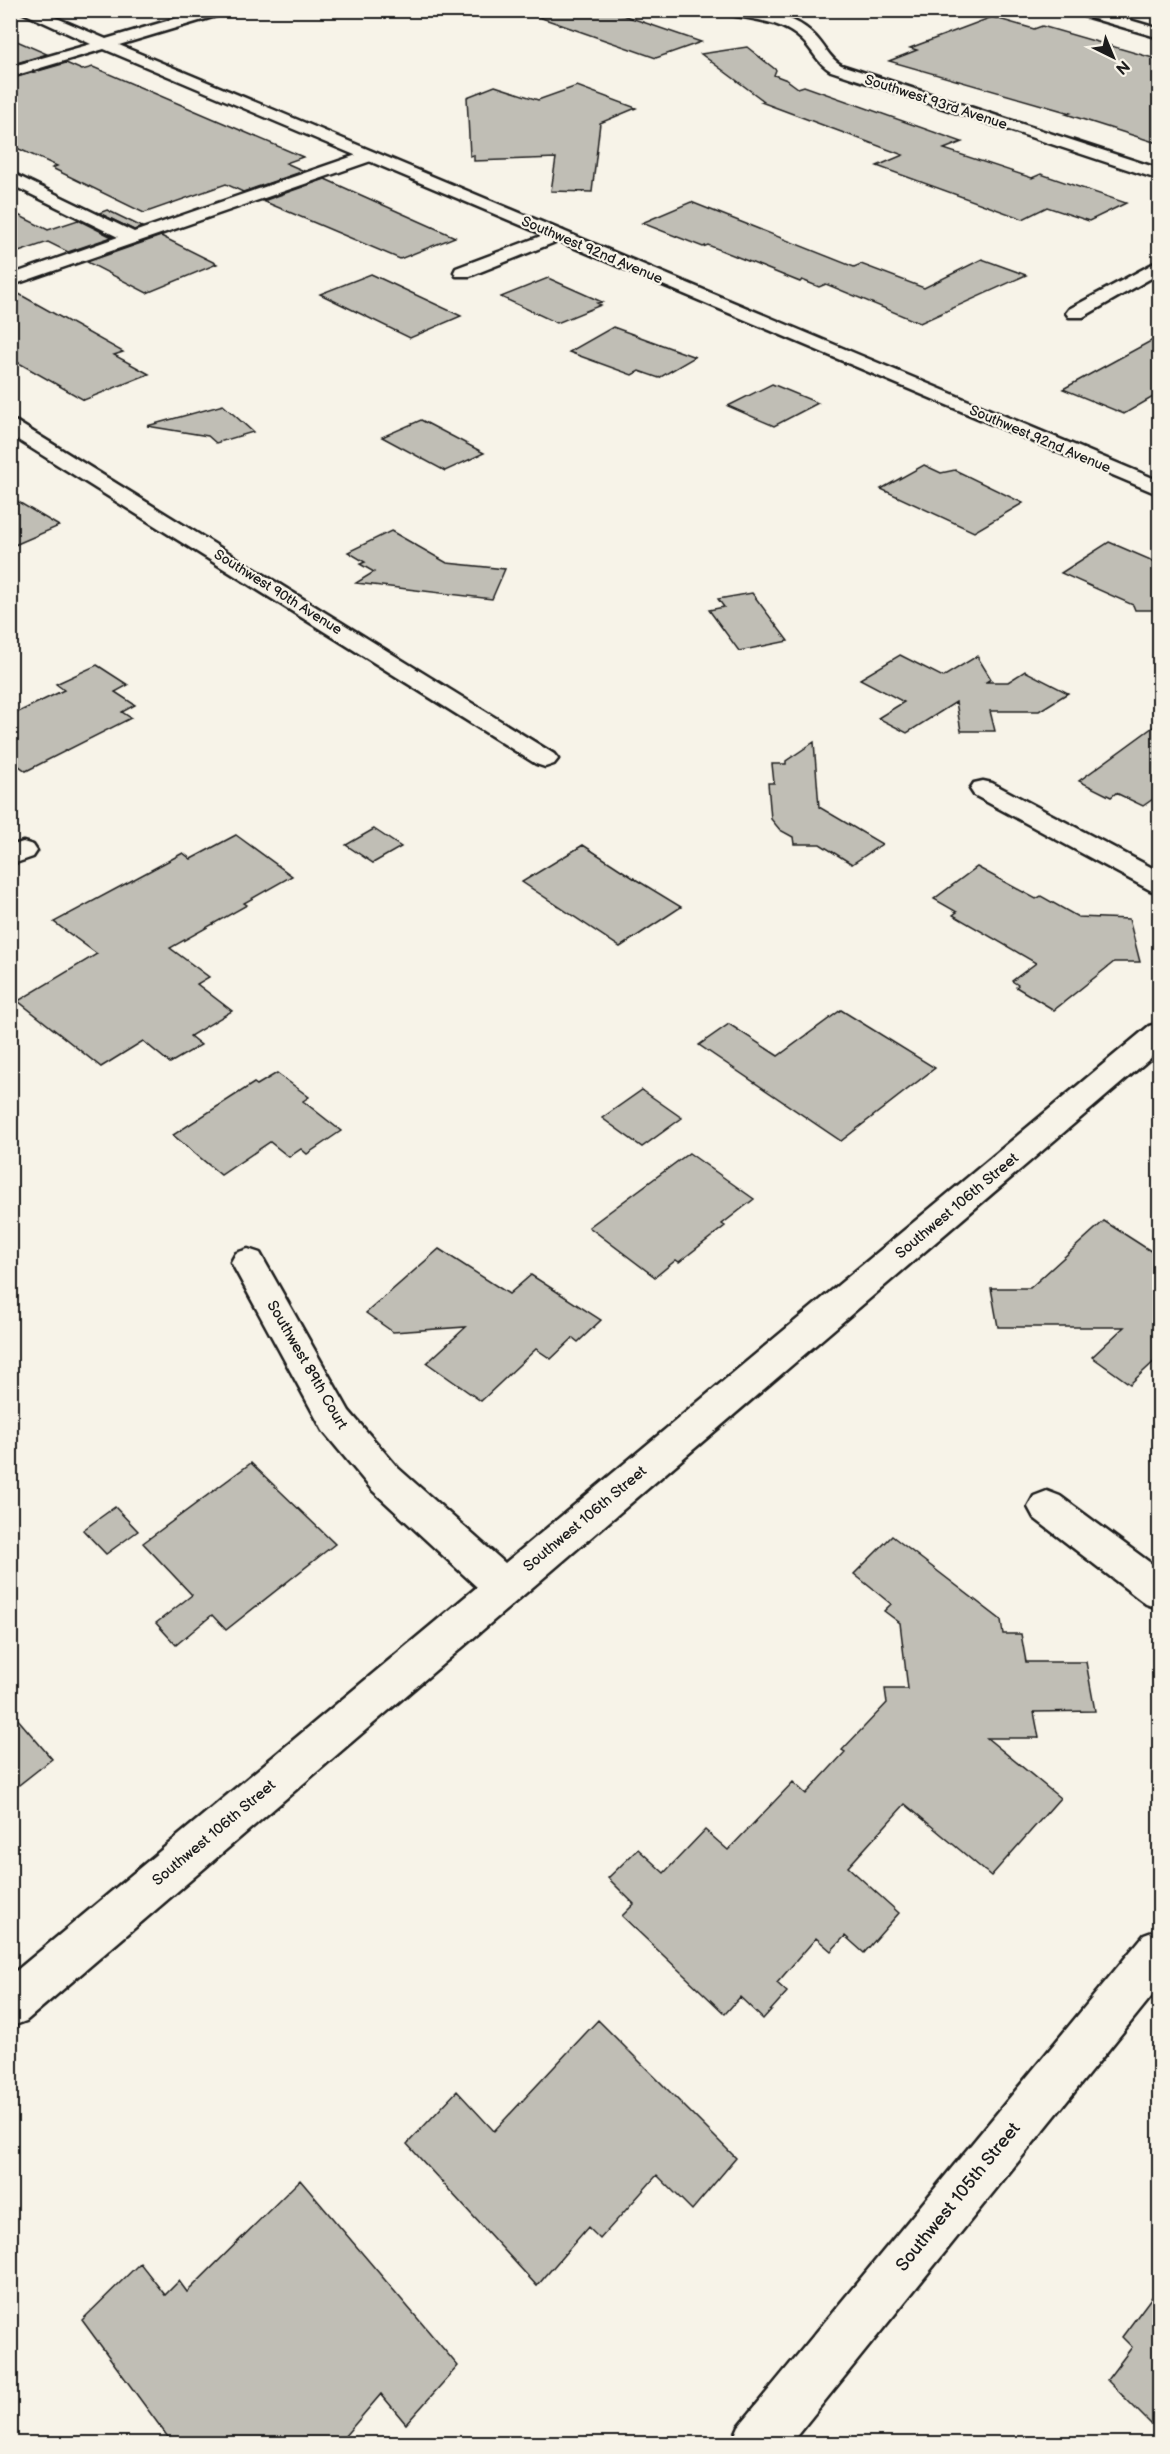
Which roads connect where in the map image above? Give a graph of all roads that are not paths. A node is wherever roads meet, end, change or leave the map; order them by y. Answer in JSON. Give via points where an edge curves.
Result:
{"nodes":[{"id":1,"x":24,"y":10,"type":"edge"},
{"id":2,"x":221,"y":10,"type":"edge"},
{"id":3,"x":727,"y":10,"type":"edge"},
{"id":4,"x":1079,"y":10,"type":"edge"},
{"id":5,"x":1153,"y":17,"type":"dead end"},
{"id":6,"x":1132,"y":26,"type":"junction"},
{"id":7,"x":1160,"y":34,"type":"edge"},
{"id":8,"x":106,"y":44,"type":"junction"},
{"id":9,"x":10,"y":72,"type":"edge"},
{"id":10,"x":368,"y":156,"type":"junction"},
{"id":11,"x":1160,"y":175,"type":"edge"},
{"id":12,"x":10,"y":177,"type":"edge"},
{"id":13,"x":557,"y":235,"type":"junction"},
{"id":14,"x":133,"y":238,"type":"junction"},
{"id":15,"x":1160,"y":265,"type":"edge"},
{"id":16,"x":463,"y":272,"type":"dead end"},
{"id":17,"x":10,"y":281,"type":"edge"},
{"id":18,"x":1076,"y":313,"type":"dead end"},
{"id":19,"x":10,"y":426,"type":"edge"},
{"id":20,"x":1160,"y":489,"type":"edge"},
{"id":21,"x":545,"y":759,"type":"dead end"},
{"id":22,"x":983,"y":789,"type":"dead end"},
{"id":23,"x":1160,"y":884,"type":"edge"},
{"id":24,"x":1160,"y":1033,"type":"edge"},
{"id":25,"x":248,"y":1262,"type":"dead end"},
{"id":26,"x":1047,"y":1507,"type":"dead end"},
{"id":27,"x":504,"y":1587,"type":"junction"},
{"id":28,"x":1160,"y":1592,"type":"edge"},
{"id":29,"x":1160,"y":1951,"type":"edge"},
{"id":30,"x":10,"y":2005,"type":"edge"},
{"id":31,"x":757,"y":2444,"type":"edge"}],
"edges":[{"from":1,"to":8,"type":"street","name":"Southwest 92nd Avenue"},
{"from":2,"to":8,"type":"street"},
{"from":3,"to":11,"type":"street","name":"Southwest 93rd Avenue","via":[[768,18],[798,30],[836,68]]},
{"from":4,"to":6,"type":"street"},
{"from":5,"to":6,"type":"street"},
{"from":6,"to":7,"type":"street"},
{"from":8,"to":9,"type":"street"},
{"from":8,"to":10,"type":"street","name":"Southwest 92nd Avenue"},
{"from":10,"to":13,"type":"street","name":"Southwest 92nd Avenue"},
{"from":10,"to":14,"type":"street"},
{"from":12,"to":14,"type":"street"},
{"from":13,"to":16,"type":"street"},
{"from":13,"to":20,"type":"street","name":"Southwest 92nd Avenue"},
{"from":14,"to":17,"type":"street"},
{"from":15,"to":18,"type":"street"},
{"from":19,"to":21,"type":"street","name":"Southwest 90th Avenue"},
{"from":22,"to":23,"type":"street"},
{"from":24,"to":27,"type":"street","name":"Southwest 106th Street"},
{"from":25,"to":27,"type":"street","name":"Southwest 89th Court","via":[[336,1421],[385,1479]]},
{"from":26,"to":28,"type":"street"},
{"from":27,"to":30,"type":"street","name":"Southwest 106th Street"},
{"from":29,"to":31,"type":"street","name":"Southwest 105th Street"}]}
